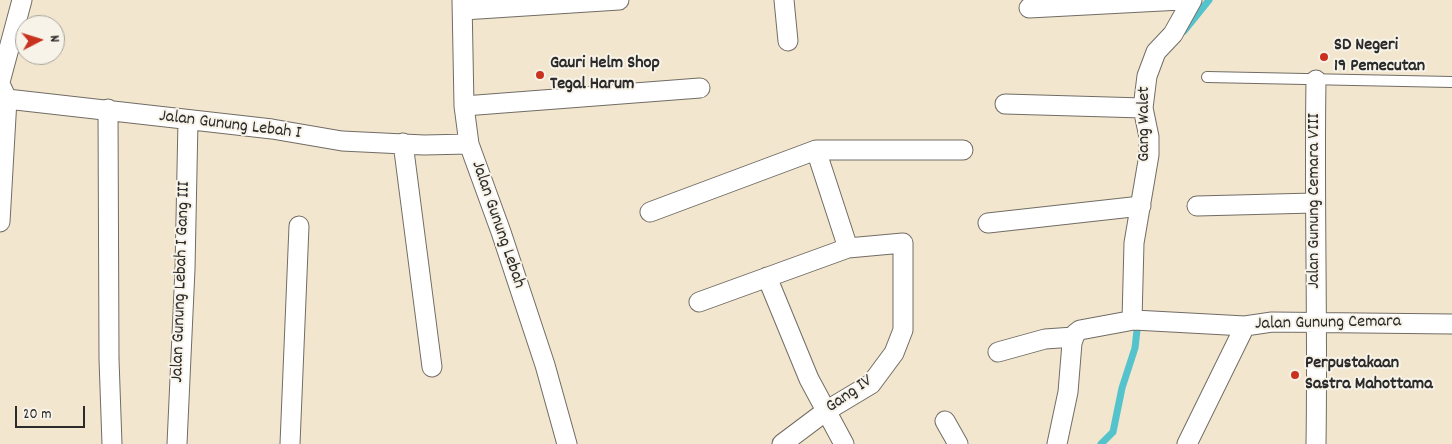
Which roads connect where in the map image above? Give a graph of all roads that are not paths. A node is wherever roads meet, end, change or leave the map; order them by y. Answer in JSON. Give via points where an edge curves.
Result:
{"nodes":[{"id":1,"x":22,"y":0,"type":"edge"},
{"id":2,"x":619,"y":0,"type":"edge"},
{"id":3,"x":784,"y":0,"type":"edge"},
{"id":4,"x":1181,"y":0,"type":"edge"},
{"id":5,"x":1192,"y":0,"type":"edge"},
{"id":6,"x":462,"y":5,"type":"edge"},
{"id":7,"x":1029,"y":8,"type":"dead end"},
{"id":8,"x":788,"y":41,"type":"dead end"},
{"id":9,"x":1207,"y":76,"type":"dead end"},
{"id":10,"x":1316,"y":80,"type":"junction"},
{"id":11,"x":1452,"y":82,"type":"edge"},
{"id":12,"x":2,"y":88,"type":"edge"},
{"id":13,"x":700,"y":88,"type":"dead end"},
{"id":14,"x":1006,"y":104,"type":"dead end"},
{"id":15,"x":464,"y":106,"type":"junction"},
{"id":16,"x":1143,"y":108,"type":"junction"},
{"id":17,"x":108,"y":109,"type":"junction"},
{"id":18,"x":188,"y":120,"type":"junction"},
{"id":19,"x":403,"y":143,"type":"junction"},
{"id":20,"x":469,"y":144,"type":"junction"},
{"id":21,"x":816,"y":150,"type":"junction"},
{"id":22,"x":963,"y":150,"type":"dead end"},
{"id":23,"x":1314,"y":203,"type":"junction"},
{"id":24,"x":1141,"y":206,"type":"junction"},
{"id":25,"x":1197,"y":206,"type":"dead end"},
{"id":26,"x":650,"y":212,"type":"dead end"},
{"id":27,"x":0,"y":222,"type":"edge"},
{"id":28,"x":988,"y":223,"type":"dead end"},
{"id":29,"x":299,"y":226,"type":"dead end"},
{"id":30,"x":848,"y":248,"type":"junction"},
{"id":31,"x":767,"y":277,"type":"junction"},
{"id":32,"x":698,"y":302,"type":"dead end"},
{"id":33,"x":1133,"y":320,"type":"junction"},
{"id":34,"x":1318,"y":322,"type":"junction"},
{"id":35,"x":1452,"y":324,"type":"edge"},
{"id":36,"x":1245,"y":326,"type":"junction"},
{"id":37,"x":1074,"y":337,"type":"junction"},
{"id":38,"x":998,"y":352,"type":"dead end"},
{"id":39,"x":432,"y":367,"type":"dead end"},
{"id":40,"x":826,"y":411,"type":"junction"},
{"id":41,"x":945,"y":421,"type":"dead end"},
{"id":42,"x":112,"y":444,"type":"edge"},
{"id":43,"x":177,"y":444,"type":"edge"},
{"id":44,"x":290,"y":444,"type":"edge"},
{"id":45,"x":567,"y":444,"type":"edge"},
{"id":46,"x":782,"y":444,"type":"edge"},
{"id":47,"x":844,"y":444,"type":"edge"},
{"id":48,"x":958,"y":444,"type":"edge"},
{"id":49,"x":1057,"y":444,"type":"edge"},
{"id":50,"x":1187,"y":444,"type":"edge"},
{"id":51,"x":1316,"y":444,"type":"edge"}],
"edges":[{"from":1,"to":12,"type":"street"},
{"from":2,"to":6,"type":"street"},
{"from":3,"to":8,"type":"street"},
{"from":4,"to":7,"type":"street"},
{"from":5,"to":16,"type":"street","name":"Gang Walet","via":[[1173,34],[1156,52],[1146,76]]},
{"from":6,"to":15,"type":"street","name":"Jalan Gunung Lebah"},
{"from":9,"to":10,"type":"lane"},
{"from":10,"to":11,"type":"lane"},
{"from":10,"to":23,"type":"street","name":"Jalan Gunung Cemara VIII"},
{"from":12,"to":17,"type":"street","name":"Jalan Gunung Lebah I"},
{"from":12,"to":27,"type":"street"},
{"from":13,"to":15,"type":"street"},
{"from":14,"to":16,"type":"street"},
{"from":15,"to":20,"type":"street","name":"Jalan Gunung Lebah"},
{"from":16,"to":24,"type":"street","name":"Gang Walet","via":[[1149,155]]},
{"from":17,"to":18,"type":"street","name":"Jalan Gunung Lebah I"},
{"from":17,"to":42,"type":"street"},
{"from":18,"to":19,"type":"street","name":"Jalan Gunung Lebah I","via":[[342,141]]},
{"from":18,"to":43,"type":"street","name":"Jalan Gunung Lebah I Gang III"},
{"from":19,"to":20,"type":"street","name":"Jalan Gunung Lebah I"},
{"from":19,"to":39,"type":"street"},
{"from":20,"to":45,"type":"street","name":"Jalan Gunung Lebah","via":[[545,364]]},
{"from":21,"to":22,"type":"street"},
{"from":21,"to":26,"type":"street"},
{"from":21,"to":30,"type":"street"},
{"from":23,"to":25,"type":"street"},
{"from":23,"to":34,"type":"street","name":"Jalan Gunung Cemara VIII"},
{"from":24,"to":28,"type":"street"},
{"from":24,"to":33,"type":"street","name":"Gang Walet","via":[[1134,243]]},
{"from":29,"to":44,"type":"street"},
{"from":30,"to":31,"type":"street"},
{"from":30,"to":40,"type":"street","name":"Gang IV","via":[[903,243],[903,330],[894,353],[871,384]]},
{"from":31,"to":32,"type":"street"},
{"from":31,"to":40,"type":"street","via":[[809,380]]},
{"from":33,"to":36,"type":"street"},
{"from":33,"to":37,"type":"street","via":[[1080,330]]},
{"from":34,"to":35,"type":"street","name":"Jalan Gunung Cemara"},
{"from":34,"to":36,"type":"street","name":"Jalan Gunung Cemara","via":[[1272,322]]},
{"from":34,"to":51,"type":"street","name":"Jalan Gunung Cemara VIII"},
{"from":36,"to":50,"type":"street","name":"Jalan Gunung Cemara"},
{"from":37,"to":38,"type":"street","via":[[1045,339]]},
{"from":37,"to":49,"type":"street","via":[[1068,392]]},
{"from":40,"to":46,"type":"street","name":"Gang IV"},
{"from":40,"to":47,"type":"street"},
{"from":41,"to":48,"type":"street"}]}
